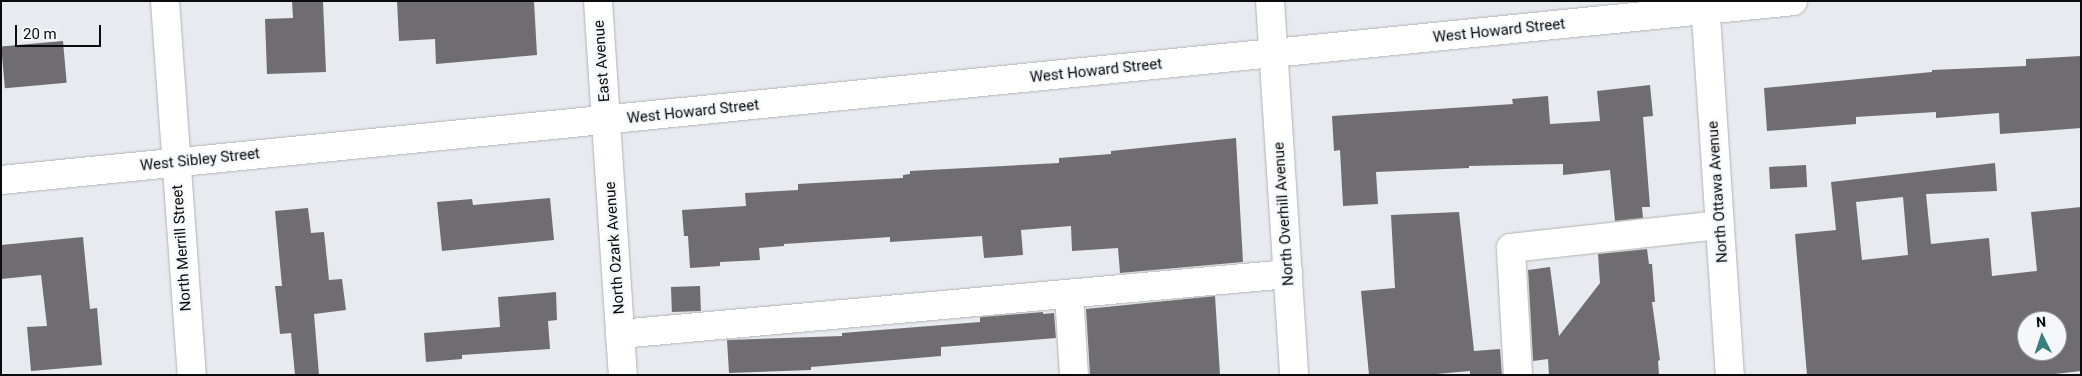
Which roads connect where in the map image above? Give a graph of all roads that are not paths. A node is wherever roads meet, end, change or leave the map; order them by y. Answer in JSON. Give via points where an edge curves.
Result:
{"nodes":[{"id":1,"x":165,"y":1,"type":"edge"},
{"id":2,"x":598,"y":1,"type":"edge"},
{"id":3,"x":1270,"y":1,"type":"edge"},
{"id":4,"x":1793,"y":1,"type":"edge"},
{"id":5,"x":1706,"y":6,"type":"edge"},
{"id":6,"x":1274,"y":54,"type":"junction"},
{"id":7,"x":606,"y":120,"type":"junction"},
{"id":8,"x":400,"y":140,"type":"joint"},
{"id":9,"x":176,"y":162,"type":"junction"},
{"id":10,"x":1,"y":180,"type":"edge"},
{"id":11,"x":1720,"y":225,"type":"junction"},
{"id":12,"x":1288,"y":274,"type":"junction"},
{"id":13,"x":1069,"y":294,"type":"junction"},
{"id":14,"x":620,"y":334,"type":"junction"},
{"id":15,"x":192,"y":375,"type":"edge"},
{"id":16,"x":623,"y":375,"type":"edge"},
{"id":17,"x":1074,"y":375,"type":"edge"},
{"id":18,"x":1294,"y":375,"type":"edge"},
{"id":19,"x":1518,"y":375,"type":"edge"},
{"id":20,"x":1730,"y":375,"type":"edge"}],
"edges":[{"from":1,"to":9,"type":"street","name":"North Merrill Street"},
{"from":2,"to":7,"type":"street","name":"East Avenue"},
{"from":3,"to":6,"type":"street","name":"North Overhill Avenue"},
{"from":4,"to":5,"type":"street","name":"West Howard Street"},
{"from":5,"to":6,"type":"street","name":"West Howard Street"},
{"from":5,"to":11,"type":"street","name":"North Ottawa Avenue"},
{"from":6,"to":7,"type":"street","name":"West Howard Street"},
{"from":6,"to":12,"type":"street","name":"North Overhill Avenue"},
{"from":7,"to":8,"type":"street","name":"West Howard Street"},
{"from":7,"to":14,"type":"street","name":"North Ozark Avenue"},
{"from":8,"to":9,"type":"street","name":"West Sibley Street"},
{"from":9,"to":10,"type":"street","name":"West Sibley Street"},
{"from":9,"to":15,"type":"street","name":"North Merrill Street"},
{"from":11,"to":19,"type":"street","via":[[1511,248]]},
{"from":11,"to":20,"type":"street","name":"North Ottawa Avenue"},
{"from":12,"to":13,"type":"street"},
{"from":12,"to":18,"type":"street","name":"North Overhill Avenue"},
{"from":13,"to":14,"type":"street"},
{"from":13,"to":17,"type":"street"},
{"from":14,"to":16,"type":"street","name":"North Ozark Avenue"}]}
